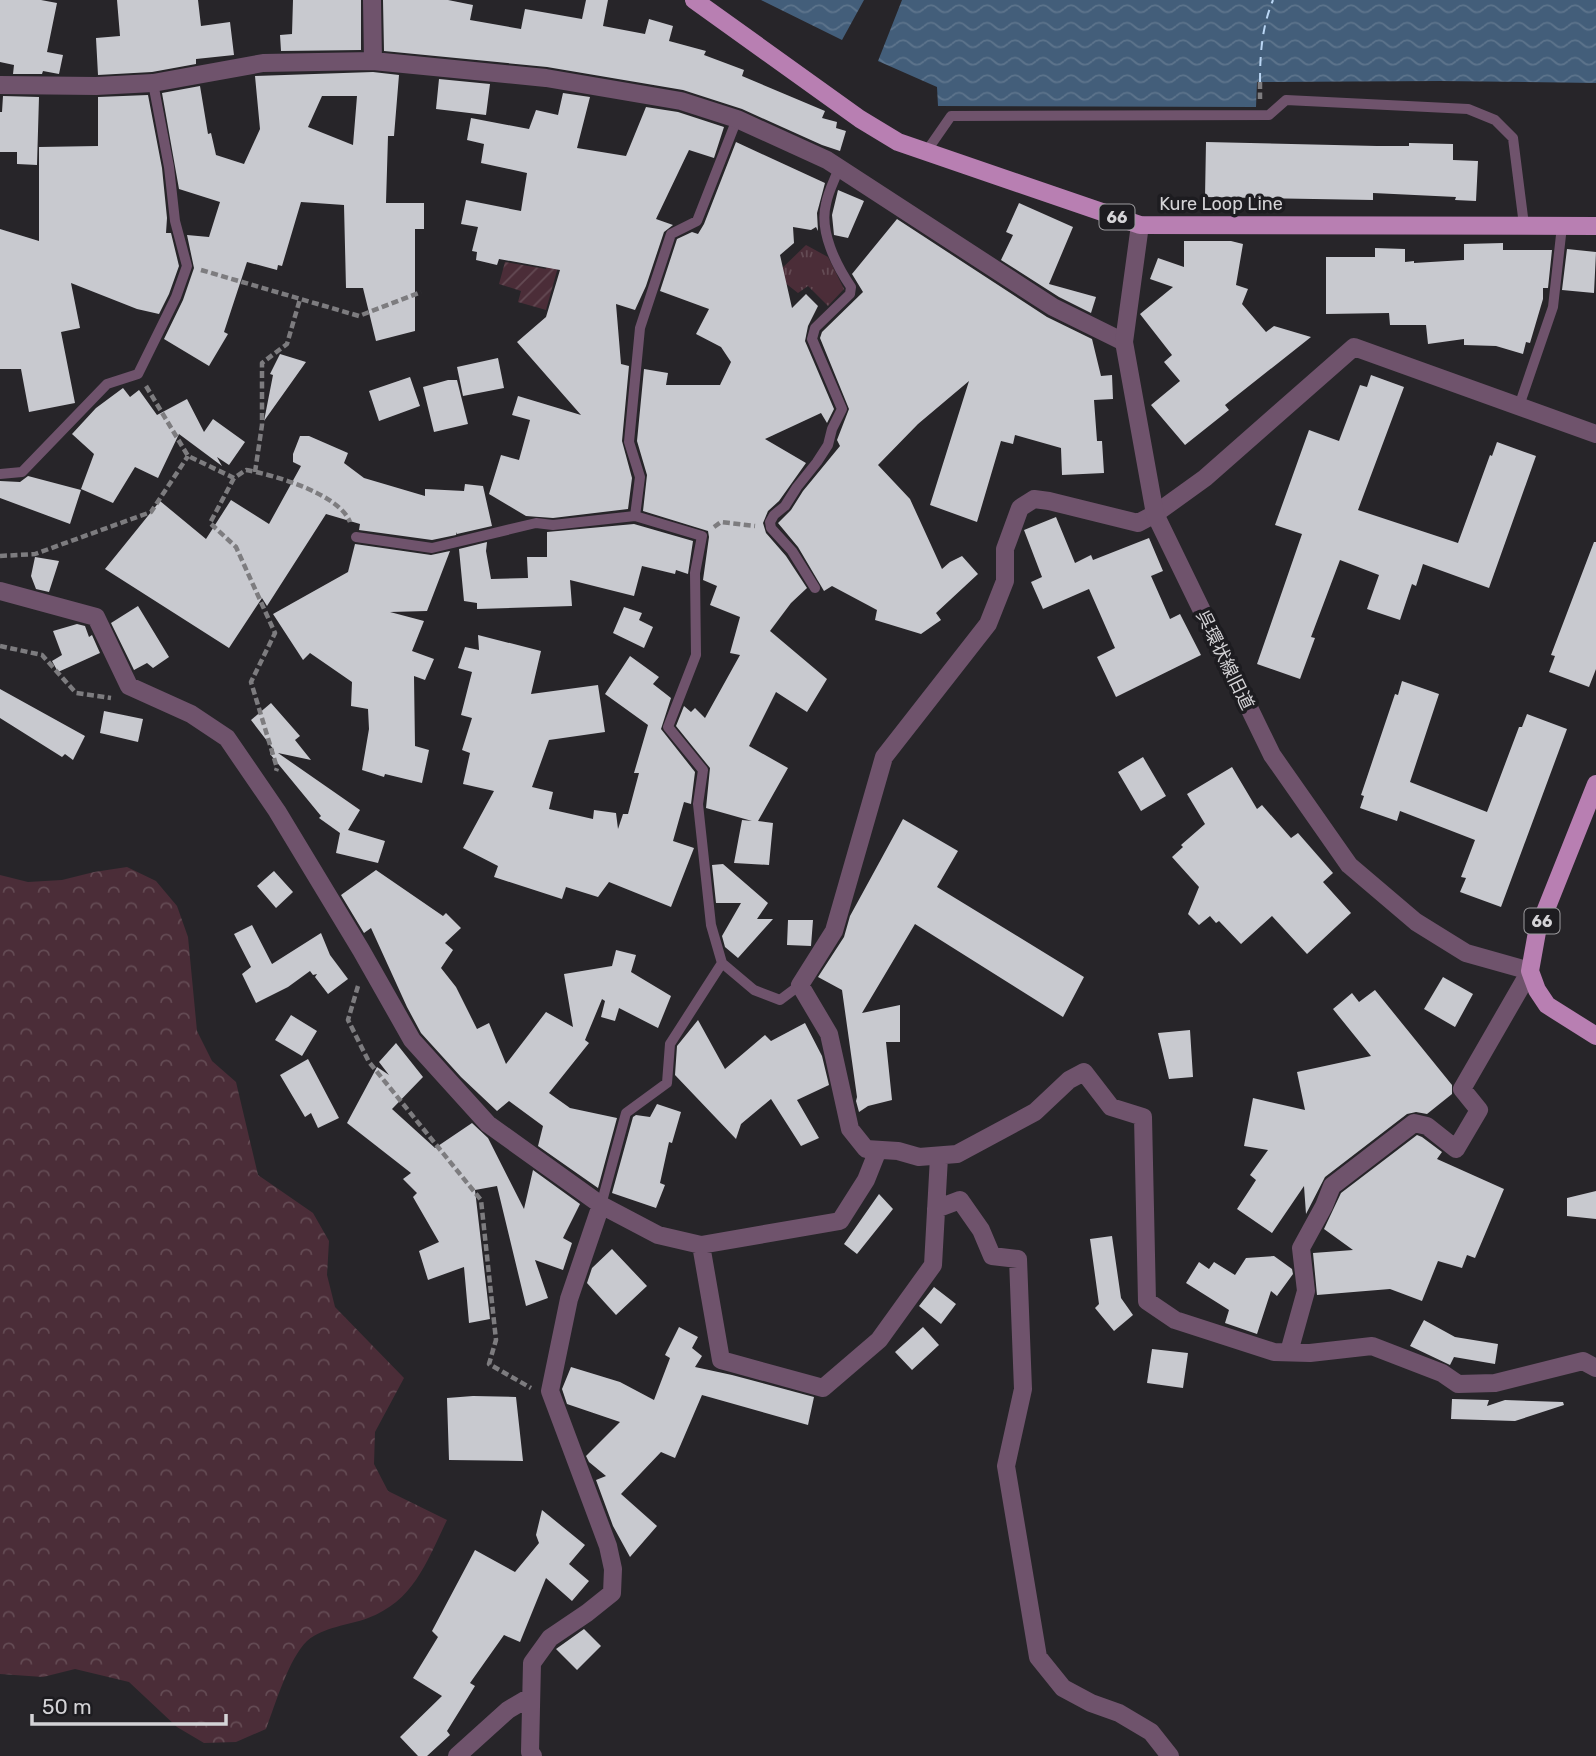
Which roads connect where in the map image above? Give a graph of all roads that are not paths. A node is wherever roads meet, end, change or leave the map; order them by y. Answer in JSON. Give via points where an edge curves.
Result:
{"nodes":[{"id":1,"x":372,"y":0,"type":"edge"},
{"id":2,"x":694,"y":0,"type":"edge"},
{"id":3,"x":373,"y":61,"type":"junction"},
{"id":4,"x":153,"y":83,"type":"junction"},
{"id":5,"x":0,"y":85,"type":"edge"},
{"id":6,"x":737,"y":119,"type":"junction"},
{"id":7,"x":926,"y":152,"type":"junction"},
{"id":8,"x":839,"y":167,"type":"junction"},
{"id":9,"x":1140,"y":225,"type":"junction"},
{"id":10,"x":1524,"y":225,"type":"junction"},
{"id":11,"x":1562,"y":226,"type":"junction"},
{"id":12,"x":1596,"y":226,"type":"edge"},
{"id":13,"x":1124,"y":342,"type":"junction"},
{"id":14,"x":1519,"y":406,"type":"junction"},
{"id":15,"x":1596,"y":434,"type":"edge"},
{"id":16,"x":0,"y":474,"type":"edge"},
{"id":17,"x":1154,"y":514,"type":"junction"},
{"id":18,"x":635,"y":516,"type":"junction"},
{"id":19,"x":356,"y":537,"type":"road end"},
{"id":20,"x":814,"y":588,"type":"dead end"},
{"id":21,"x":0,"y":591,"type":"edge"},
{"id":22,"x":1596,"y":784,"type":"edge"},
{"id":23,"x":722,"y":963,"type":"junction"},
{"id":24,"x":1531,"y":971,"type":"junction"},
{"id":25,"x":800,"y":985,"type":"junction"},
{"id":26,"x":1596,"y":1036,"type":"edge"},
{"id":27,"x":878,"y":1150,"type":"junction"},
{"id":28,"x":939,"y":1157,"type":"junction"},
{"id":29,"x":601,"y":1205,"type":"junction"},
{"id":30,"x":936,"y":1209,"type":"junction"},
{"id":31,"x":701,"y":1245,"type":"junction"},
{"id":32,"x":1289,"y":1352,"type":"junction"},
{"id":33,"x":1596,"y":1368,"type":"edge"},
{"id":34,"x":530,"y":1697,"type":"junction"},
{"id":35,"x":457,"y":1756,"type":"edge"},
{"id":36,"x":533,"y":1756,"type":"edge"},
{"id":37,"x":1170,"y":1756,"type":"edge"}],
"edges":[{"from":1,"to":3,"type":"street"},
{"from":2,"to":7,"type":"main road","name":"Kure Loop Line","number":"66","via":[[860,119],[898,142]]},
{"from":3,"to":4,"type":"street","via":[[263,63]]},
{"from":3,"to":6,"type":"street","via":[[640,92]]},
{"from":4,"to":5,"type":"street"},
{"from":4,"to":16,"type":"lane","via":[[175,221],[187,266],[176,297],[138,373],[107,384],[22,472]]},
{"from":6,"to":8,"type":"street"},
{"from":6,"to":18,"type":"lane","via":[[696,220],[671,234],[640,328],[629,442],[640,477]]},
{"from":7,"to":9,"type":"main road","name":"Kure Loop Line","number":"66"},
{"from":7,"to":10,"type":"lane","via":[[951,116],[1269,115],[1286,100],[1468,109],[1495,121],[1513,138]]},
{"from":8,"to":13,"type":"street","via":[[1053,307]]},
{"from":8,"to":20,"type":"lane","via":[[825,215],[829,246],[851,287],[850,295],[816,328],[812,339],[842,409],[828,445],[770,522]]},
{"from":9,"to":10,"type":"main road","name":"Kure Loop Line","number":"66"},
{"from":9,"to":13,"type":"street","name":"呉環状線旧道"},
{"from":10,"to":11,"type":"main road","name":"Kure Loop Line","number":"66"},
{"from":11,"to":12,"type":"main road","name":"Kure Loop Line","number":"66"},
{"from":11,"to":14,"type":"lane","via":[[1553,307]]},
{"from":13,"to":17,"type":"street","name":"呉環状線旧道"},
{"from":14,"to":15,"type":"street"},
{"from":14,"to":17,"type":"street","via":[[1354,347],[1205,478]]},
{"from":17,"to":24,"type":"street","name":"呉環状線旧道","via":[[1272,755],[1349,865],[1416,922],[1466,953]]},
{"from":17,"to":25,"type":"street","via":[[1138,523],[1034,499],[1020,508],[1005,549],[1005,581],[988,624],[884,757],[834,931]]},
{"from":18,"to":19,"type":"lane","via":[[536,523],[432,548]]},
{"from":18,"to":23,"type":"lane","via":[[702,536],[695,573],[696,654],[668,727],[703,770],[698,804],[711,925]]},
{"from":21,"to":29,"type":"street","via":[[96,617],[128,686],[191,714],[227,738],[412,1040],[488,1124]]},
{"from":22,"to":24,"type":"main road","number":"66","via":[[1537,932]]},
{"from":23,"to":25,"type":"lane","via":[[754,990],[780,1000]]},
{"from":23,"to":29,"type":"lane","via":[[670,1044],[667,1083],[626,1113]]},
{"from":24,"to":26,"type":"main road","via":[[1547,1005]]},
{"from":24,"to":32,"type":"street","via":[[1462,1089],[1479,1110],[1456,1149],[1427,1126],[1414,1123],[1332,1186],[1301,1248],[1306,1291]]},
{"from":25,"to":27,"type":"street","via":[[829,1034],[850,1129],[866,1149]]},
{"from":27,"to":28,"type":"street"},
{"from":27,"to":31,"type":"street","via":[[866,1180],[840,1221]]},
{"from":28,"to":30,"type":"street"},
{"from":28,"to":32,"type":"street","via":[[957,1154],[1035,1112],[1084,1072],[1111,1107],[1143,1117],[1147,1301],[1175,1320],[1273,1352]]},
{"from":29,"to":31,"type":"street","via":[[657,1235]]},
{"from":29,"to":34,"type":"street","via":[[569,1299],[550,1391],[608,1546],[614,1569],[612,1593],[550,1638],[533,1663]]},
{"from":30,"to":31,"type":"street","via":[[933,1265],[880,1340],[823,1388],[721,1360]]},
{"from":30,"to":37,"type":"street","via":[[960,1199],[992,1256],[1018,1259],[1023,1389],[1006,1466],[1038,1657],[1063,1688],[1151,1732]]},
{"from":32,"to":33,"type":"street","via":[[1372,1346],[1442,1373],[1458,1384],[1496,1383],[1584,1361]]},
{"from":34,"to":35,"type":"street","via":[[508,1710]]},
{"from":34,"to":36,"type":"street"}]}
